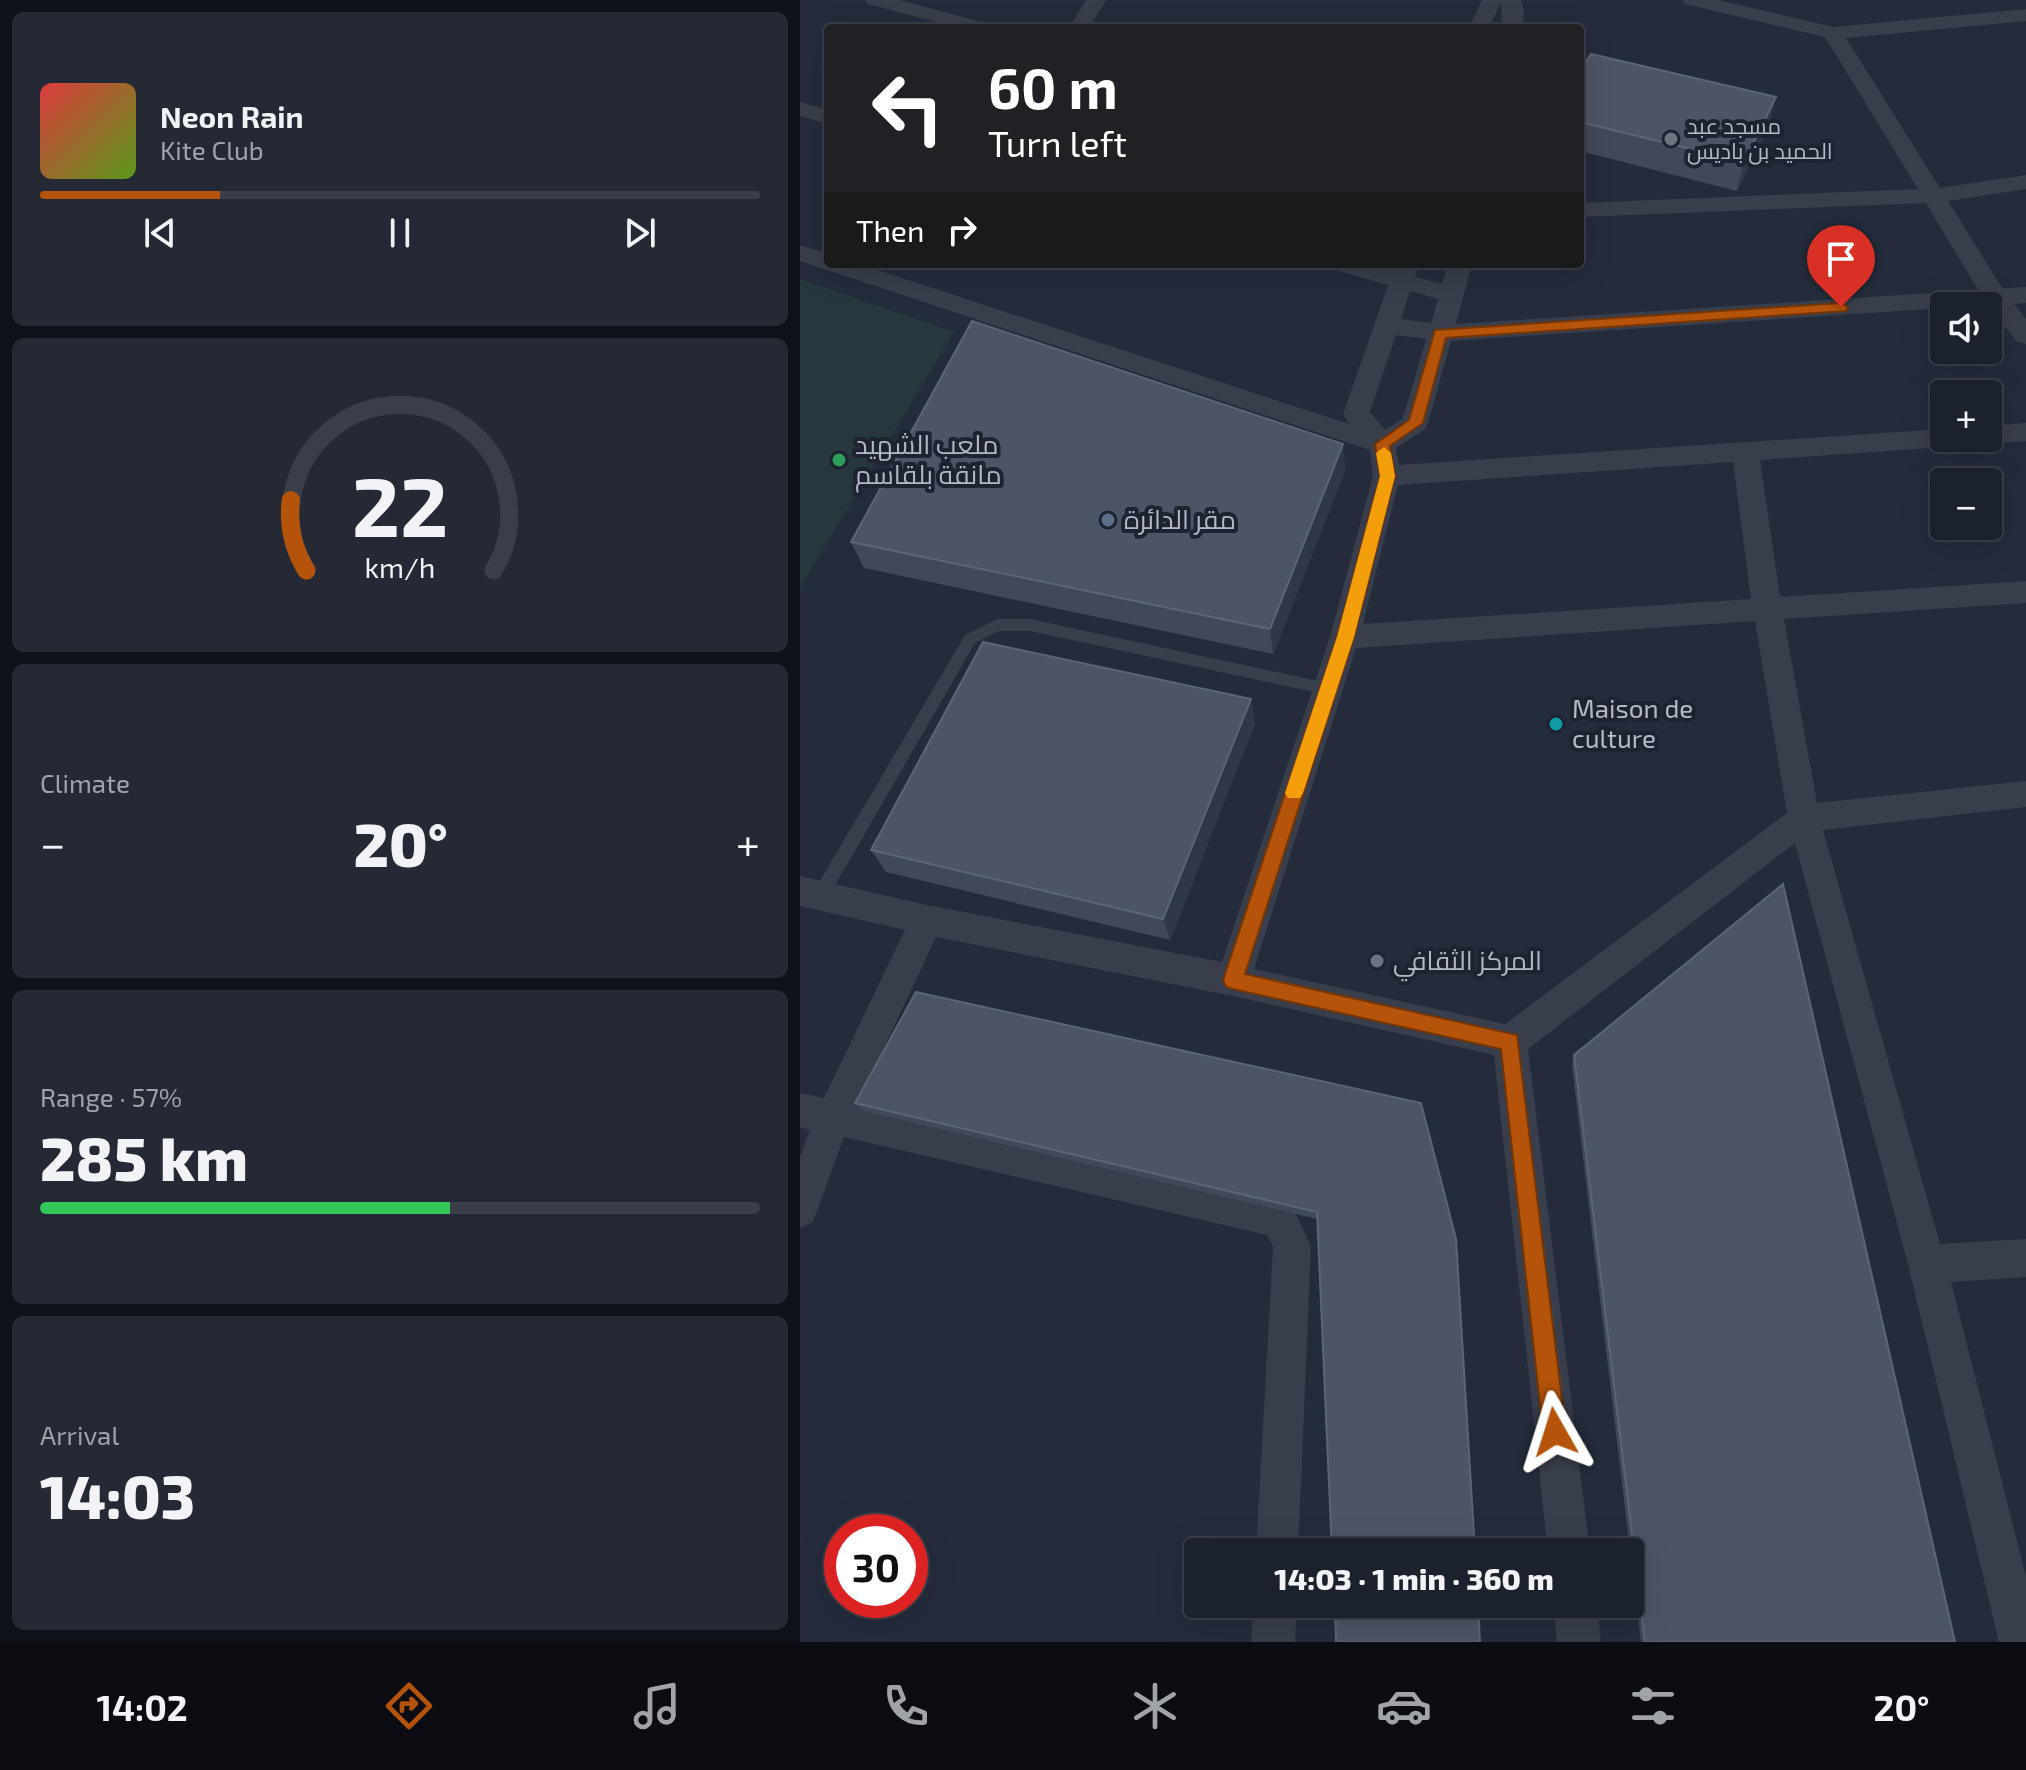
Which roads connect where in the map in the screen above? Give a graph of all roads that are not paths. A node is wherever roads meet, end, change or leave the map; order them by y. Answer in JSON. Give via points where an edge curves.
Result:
{"nodes":[{"id":1,"x":875,"y":0,"type":"edge"},
{"id":2,"x":1096,"y":0,"type":"edge"},
{"id":3,"x":1492,"y":0,"type":"edge"},
{"id":4,"x":1511,"y":0,"type":"edge"},
{"id":5,"x":1692,"y":0,"type":"edge"},
{"id":6,"x":2026,"y":15,"type":"edge"},
{"id":7,"x":967,"y":24,"type":"edge"},
{"id":8,"x":1081,"y":24,"type":"edge"},
{"id":9,"x":1481,"y":24,"type":"edge"},
{"id":10,"x":1512,"y":24,"type":"edge"},
{"id":11,"x":1833,"y":33,"type":"junction"},
{"id":12,"x":800,"y":109,"type":"edge"},
{"id":13,"x":824,"y":116,"type":"edge"},
{"id":14,"x":2026,"y":182,"type":"edge"},
{"id":15,"x":1934,"y":196,"type":"junction"},
{"id":16,"x":1584,"y":210,"type":"edge"},
{"id":17,"x":800,"y":253,"type":"edge"},
{"id":18,"x":824,"y":261,"type":"edge"},
{"id":19,"x":861,"y":268,"type":"edge"},
{"id":20,"x":1369,"y":268,"type":"edge"},
{"id":21,"x":1459,"y":268,"type":"edge"},
{"id":22,"x":882,"y":271,"type":"edge"},
{"id":23,"x":1404,"y":273,"type":"edge"},
{"id":24,"x":1992,"y":292,"type":"edge"},
{"id":25,"x":1451,"y":295,"type":"junction"},
{"id":26,"x":2026,"y":295,"type":"edge"},
{"id":27,"x":2002,"y":297,"type":"edge"},
{"id":28,"x":1930,"y":301,"type":"edge"},
{"id":29,"x":2002,"y":306,"type":"edge"},
{"id":30,"x":1388,"y":325,"type":"junction"},
{"id":31,"x":1440,"y":333,"type":"junction"},
{"id":32,"x":2026,"y":336,"type":"edge"},
{"id":33,"x":2026,"y":432,"type":"edge"},
{"id":34,"x":2002,"y":434,"type":"edge"},
{"id":35,"x":1930,"y":439,"type":"edge"},
{"id":36,"x":1382,"y":444,"type":"junction"},
{"id":37,"x":1745,"y":450,"type":"junction"},
{"id":38,"x":1387,"y":476,"type":"junction"},
{"id":39,"x":2026,"y":592,"type":"edge"},
{"id":40,"x":1767,"y":608,"type":"junction"},
{"id":41,"x":1345,"y":637,"type":"junction"},
{"id":42,"x":1328,"y":689,"type":"junction"},
{"id":43,"x":2026,"y":794,"type":"edge"},
{"id":44,"x":1804,"y":818,"type":"junction"},
{"id":45,"x":810,"y":893,"type":"edge"},
{"id":46,"x":927,"y":920,"type":"junction"},
{"id":47,"x":1233,"y":980,"type":"junction"},
{"id":48,"x":1510,"y":1042,"type":"junction"},
{"id":49,"x":816,"y":1115,"type":"edge"},
{"id":50,"x":800,"y":1209,"type":"edge"},
{"id":51,"x":2026,"y":1258,"type":"edge"},
{"id":52,"x":1927,"y":1264,"type":"junction"},
{"id":53,"x":1278,"y":1538,"type":"edge"},
{"id":54,"x":1567,"y":1538,"type":"edge"},
{"id":55,"x":1274,"y":1618,"type":"edge"},
{"id":56,"x":1576,"y":1618,"type":"edge"},
{"id":57,"x":1273,"y":1642,"type":"edge"},
{"id":58,"x":1579,"y":1642,"type":"edge"},
{"id":59,"x":2021,"y":1642,"type":"edge"}],
"edges":[{"from":1,"to":7,"type":"street"},
{"from":2,"to":8,"type":"street"},
{"from":3,"to":9,"type":"street"},
{"from":4,"to":10,"type":"street"},
{"from":5,"to":11,"type":"street"},
{"from":6,"to":11,"type":"street"},
{"from":11,"to":15,"type":"street"},
{"from":12,"to":13,"type":"street"},
{"from":14,"to":15,"type":"street"},
{"from":15,"to":16,"type":"street"},
{"from":15,"to":24,"type":"street"},
{"from":17,"to":18,"type":"street"},
{"from":19,"to":22,"type":"street"},
{"from":20,"to":23,"type":"street"},
{"from":21,"to":25,"type":"street"},
{"from":22,"to":36,"type":"street"},
{"from":23,"to":25,"type":"street"},
{"from":23,"to":30,"type":"street"},
{"from":25,"to":31,"type":"street"},
{"from":26,"to":27,"type":"street"},
{"from":28,"to":31,"type":"street"},
{"from":29,"to":32,"type":"street"},
{"from":30,"to":31,"type":"street"},
{"from":30,"to":36,"type":"street","via":[[1356,414]]},
{"from":31,"to":36,"type":"street","via":[[1415,423]]},
{"from":33,"to":34,"type":"street"},
{"from":35,"to":37,"type":"street"},
{"from":36,"to":38,"type":"street"},
{"from":37,"to":38,"type":"street"},
{"from":37,"to":40,"type":"street"},
{"from":38,"to":41,"type":"street"},
{"from":39,"to":40,"type":"street"},
{"from":40,"to":41,"type":"street"},
{"from":40,"to":44,"type":"street"},
{"from":41,"to":42,"type":"street"},
{"from":42,"to":45,"type":"lane","via":[[1030,625],[997,625],[970,639]]},
{"from":42,"to":47,"type":"street"},
{"from":43,"to":44,"type":"street"},
{"from":44,"to":48,"type":"street"},
{"from":44,"to":52,"type":"street"},
{"from":45,"to":46,"type":"street"},
{"from":46,"to":47,"type":"street"},
{"from":46,"to":49,"type":"street"},
{"from":47,"to":48,"type":"street"},
{"from":48,"to":54,"type":"street"},
{"from":49,"to":50,"type":"street"},
{"from":49,"to":53,"type":"street","via":[[1280,1221],[1292,1246]]},
{"from":51,"to":52,"type":"street"},
{"from":52,"to":59,"type":"street"},
{"from":55,"to":57,"type":"street"},
{"from":56,"to":58,"type":"street"}]}
